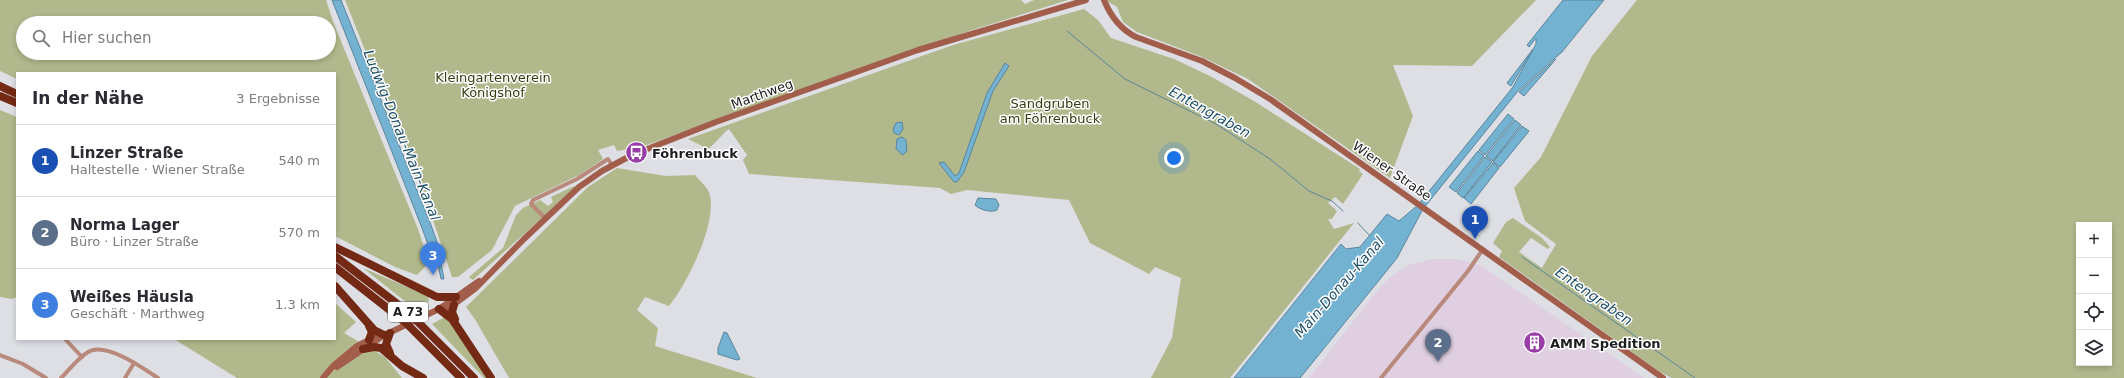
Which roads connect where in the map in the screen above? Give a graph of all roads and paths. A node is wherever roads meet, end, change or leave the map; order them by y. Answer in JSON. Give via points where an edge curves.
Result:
{"nodes":[{"id":1,"x":1086,"y":0,"type":"edge"},
{"id":2,"x":1104,"y":0,"type":"edge"},
{"id":3,"x":0,"y":86,"type":"edge"},
{"id":4,"x":16,"y":94,"type":"edge"},
{"id":5,"x":0,"y":96,"type":"edge"},
{"id":6,"x":16,"y":103,"type":"edge"},
{"id":7,"x":612,"y":165,"type":"junction"},
{"id":8,"x":545,"y":218,"type":"junction"},
{"id":9,"x":336,"y":247,"type":"edge"},
{"id":10,"x":1483,"y":249,"type":"junction"},
{"id":11,"x":336,"y":257,"type":"edge"},
{"id":12,"x":336,"y":268,"type":"edge"},
{"id":13,"x":336,"y":287,"type":"edge"},
{"id":14,"x":431,"y":294,"type":"junction"},
{"id":15,"x":457,"y":299,"type":"junction"},
{"id":16,"x":436,"y":311,"type":"junction"},
{"id":17,"x":367,"y":322,"type":"junction"},
{"id":18,"x":460,"y":329,"type":"junction"},
{"id":19,"x":387,"y":334,"type":"junction"},
{"id":20,"x":65,"y":340,"type":"edge"},
{"id":21,"x":369,"y":340,"type":"junction"},
{"id":22,"x":363,"y":349,"type":"junction"},
{"id":23,"x":0,"y":355,"type":"edge"},
{"id":24,"x":392,"y":355,"type":"junction"},
{"id":25,"x":82,"y":356,"type":"junction"},
{"id":26,"x":134,"y":363,"type":"junction"},
{"id":27,"x":325,"y":376,"type":"edge"},
{"id":28,"x":46,"y":378,"type":"edge"},
{"id":29,"x":61,"y":378,"type":"edge"},
{"id":30,"x":125,"y":378,"type":"edge"},
{"id":31,"x":158,"y":378,"type":"edge"},
{"id":32,"x":423,"y":378,"type":"edge"},
{"id":33,"x":462,"y":378,"type":"edge"},
{"id":34,"x":474,"y":378,"type":"edge"},
{"id":35,"x":491,"y":378,"type":"edge"},
{"id":36,"x":1381,"y":378,"type":"edge"},
{"id":37,"x":1663,"y":378,"type":"edge"}],
"edges":[{"from":1,"to":7,"type":"main road","name":"Marthweg","via":[[906,54],[665,142]]},
{"from":2,"to":10,"type":"main road","name":"Wiener Straße","via":[[1115,21],[1127,32],[1192,56],[1243,82],[1312,127]]},
{"from":3,"to":4,"type":"highway"},
{"from":5,"to":6,"type":"highway"},
{"from":7,"to":8,"type":"main road","name":"Marthweg","via":[[579,187]]},
{"from":7,"to":8,"type":"street","via":[[608,159],[577,179],[533,200],[531,204]]},
{"from":8,"to":15,"type":"main road","name":"Marthweg","via":[[483,278]]},
{"from":9,"to":14,"type":"highway","number":"A 73"},
{"from":10,"to":36,"type":"street"},
{"from":10,"to":37,"type":"main road","name":"Wiener Straße"},
{"from":11,"to":34,"type":"highway","number":"A 73","via":[[409,313]]},
{"from":12,"to":33,"type":"highway","number":"A 73","via":[[411,327]]},
{"from":13,"to":17,"type":"highway"},
{"from":14,"to":15,"type":"highway","number":"A 73"},
{"from":14,"to":16,"type":"highway","number":"A 73","via":[[436,301]]},
{"from":15,"to":16,"type":"main road","name":"Marthweg"},
{"from":15,"to":18,"type":"highway","via":[[452,314]]},
{"from":16,"to":18,"type":"highway","via":[[450,315]]},
{"from":16,"to":19,"type":"main road","name":"Marthweg"},
{"from":17,"to":19,"type":"highway","via":[[376,332]]},
{"from":17,"to":21,"type":"highway","via":[[372,332]]},
{"from":18,"to":35,"type":"highway"},
{"from":19,"to":21,"type":"main road"},
{"from":19,"to":22,"type":"main road"},
{"from":19,"to":24,"type":"highway","number":"A 73","via":[[386,344]]},
{"from":20,"to":25,"type":"street"},
{"from":21,"to":27,"type":"main road","via":[[344,356]]},
{"from":22,"to":24,"type":"highway","via":[[378,347]]},
{"from":22,"to":27,"type":"main road"},
{"from":23,"to":28,"type":"street","via":[[23,364]]},
{"from":24,"to":32,"type":"highway","via":[[402,366]]},
{"from":25,"to":26,"type":"street","via":[[92,350],[104,350]]},
{"from":25,"to":29,"type":"street"},
{"from":26,"to":30,"type":"street"},
{"from":26,"to":31,"type":"street"}]}
